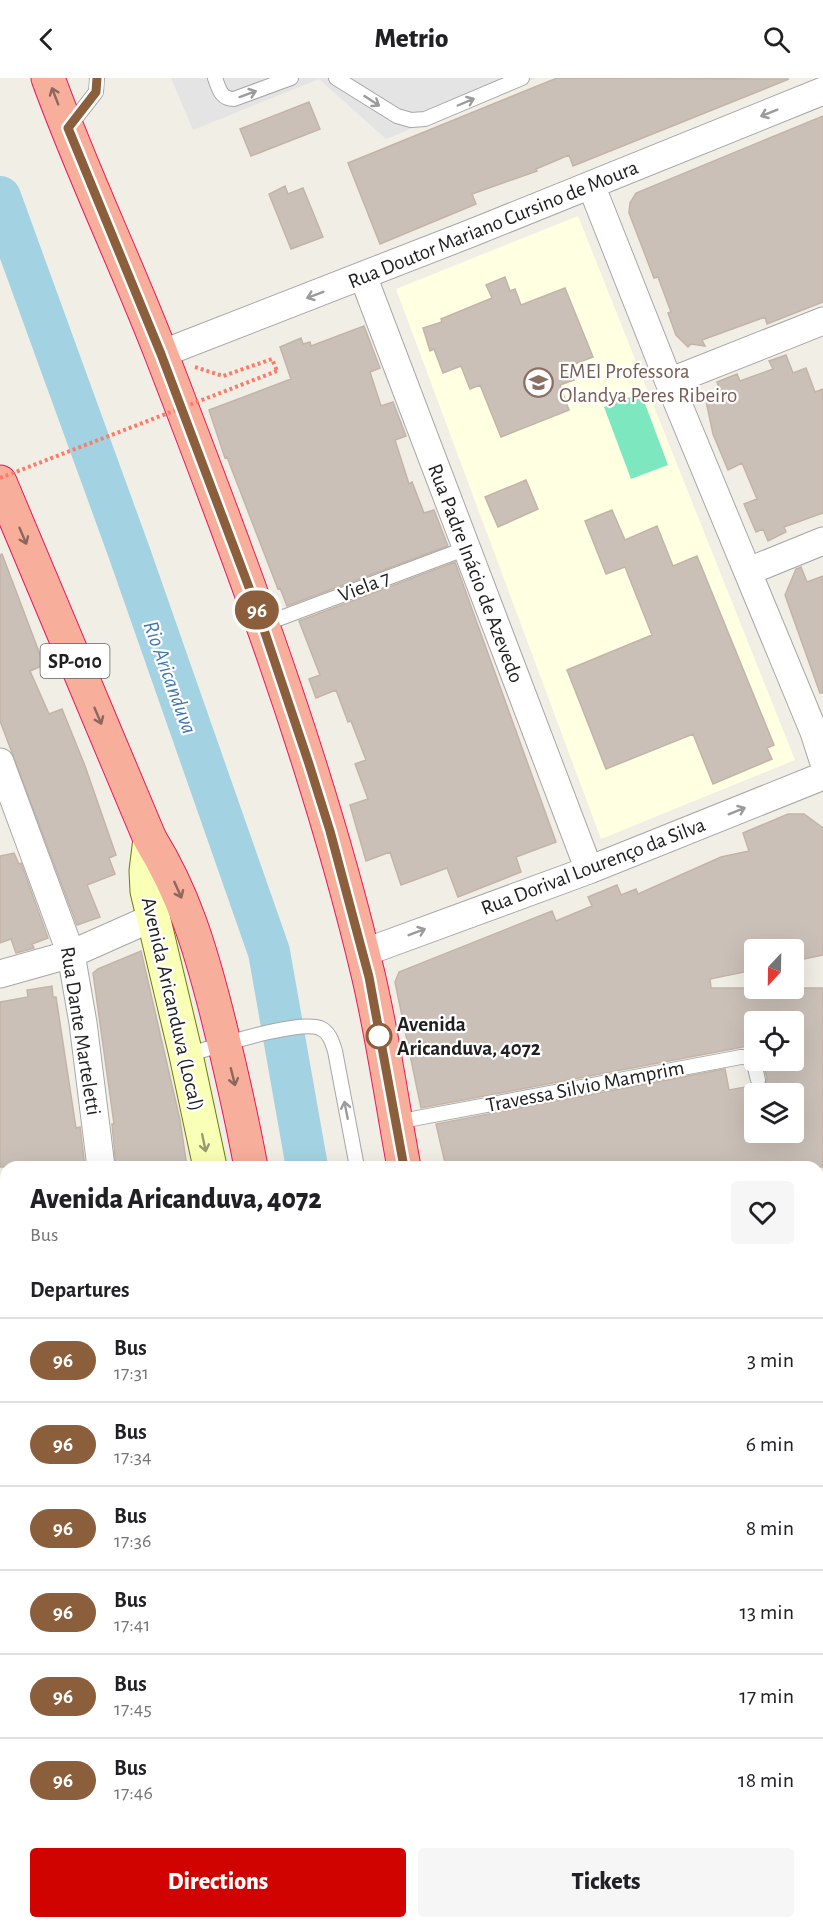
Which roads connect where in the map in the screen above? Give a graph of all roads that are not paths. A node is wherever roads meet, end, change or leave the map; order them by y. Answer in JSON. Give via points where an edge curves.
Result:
{"nodes":[{"id":1,"x":48,"y":78,"type":"edge"},
{"id":2,"x":97,"y":78,"type":"edge"},
{"id":3,"x":214,"y":78,"type":"edge"},
{"id":4,"x":291,"y":78,"type":"edge"},
{"id":5,"x":336,"y":78,"type":"edge"},
{"id":6,"x":522,"y":78,"type":"edge"},
{"id":7,"x":823,"y":91,"type":"edge"},
{"id":8,"x":68,"y":128,"type":"junction"},
{"id":9,"x":591,"y":185,"type":"junction"},
{"id":10,"x":363,"y":276,"type":"junction"},
{"id":11,"x":823,"y":321,"type":"edge"},
{"id":12,"x":161,"y":354,"type":"junction"},
{"id":13,"x":669,"y":382,"type":"junction"},
{"id":14,"x":0,"y":480,"type":"edge"},
{"id":15,"x":823,"y":541,"type":"edge"},
{"id":16,"x":467,"y":548,"type":"junction"},
{"id":17,"x":749,"y":571,"type":"junction"},
{"id":18,"x":262,"y":625,"type":"junction"},
{"id":19,"x":823,"y":760,"type":"edge"},
{"id":20,"x":0,"y":762,"type":"edge"},
{"id":21,"x":823,"y":776,"type":"edge"},
{"id":22,"x":150,"y":839,"type":"junction"},
{"id":23,"x":589,"y":870,"type":"junction"},
{"id":24,"x":152,"y":918,"type":"junction"},
{"id":25,"x":363,"y":953,"type":"junction"},
{"id":26,"x":71,"y":954,"type":"junction"},
{"id":27,"x":0,"y":974,"type":"edge"},
{"id":28,"x":235,"y":1041,"type":"junction"},
{"id":29,"x":186,"y":1054,"type":"junction"},
{"id":30,"x":758,"y":1080,"type":"dead end"},
{"id":31,"x":396,"y":1123,"type":"junction"},
{"id":32,"x":100,"y":1161,"type":"edge"},
{"id":33,"x":209,"y":1161,"type":"edge"},
{"id":34,"x":250,"y":1161,"type":"edge"},
{"id":35,"x":356,"y":1161,"type":"edge"},
{"id":36,"x":403,"y":1161,"type":"edge"}],
"edges":[{"from":8,"to":1,"type":"highway","one_way":true},
{"from":2,"to":8,"type":"lane","via":[[96,92]]},
{"from":3,"to":4,"type":"lane","one_way":true,"via":[[222,95],[234,99]]},
{"from":5,"to":6,"type":"lane","one_way":true,"via":[[397,116],[411,120],[425,119]]},
{"from":7,"to":9,"type":"street","name":"Rua Doutor Mariano Cursino de Moura","one_way":true},
{"from":8,"to":12,"type":"highway"},
{"from":9,"to":10,"type":"street","name":"Rua Doutor Mariano Cursino de Moura"},
{"from":9,"to":13,"type":"street"},
{"from":10,"to":12,"type":"street","name":"Rua Doutor Mariano Cursino de Moura","one_way":true},
{"from":10,"to":16,"type":"street","name":"Rua Padre Inácio de Azevedo"},
{"from":11,"to":13,"type":"street"},
{"from":12,"to":18,"type":"highway"},
{"from":13,"to":17,"type":"street"},
{"from":14,"to":22,"type":"highway","number":"SP-010","one_way":true},
{"from":15,"to":17,"type":"street"},
{"from":16,"to":18,"type":"lane","name":"Viela 7"},
{"from":16,"to":23,"type":"street","name":"Rua Padre Inácio de Azevedo"},
{"from":17,"to":19,"type":"street"},
{"from":18,"to":25,"type":"highway","via":[[327,820]]},
{"from":20,"to":26,"type":"street","name":"Rua Dante Marteletti"},
{"from":23,"to":21,"type":"street","name":"Rua Dorival Lourenço da Silva","one_way":true},
{"from":22,"to":24,"type":"main road","name":"Avenida Aricanduva (Local)","via":[[146,871]]},
{"from":22,"to":28,"type":"highway","number":"SP-010","one_way":true,"via":[[180,893]]},
{"from":25,"to":23,"type":"street","name":"Rua Dorival Lourenço da Silva","one_way":true},
{"from":24,"to":26,"type":"street"},
{"from":24,"to":29,"type":"main road","name":"Avenida Aricanduva (Local)"},
{"from":25,"to":31,"type":"highway"},
{"from":26,"to":27,"type":"street"},
{"from":26,"to":32,"type":"street","name":"Rua Dante Marteletti"},
{"from":28,"to":29,"type":"lane"},
{"from":28,"to":34,"type":"highway","number":"SP-010","one_way":true,"via":[[239,1103]]},
{"from":35,"to":28,"type":"lane","one_way":true,"via":[[328,1034],[307,1025]]},
{"from":29,"to":33,"type":"main road","name":"Avenida Aricanduva (Local)","one_way":true},
{"from":30,"to":31,"type":"lane","name":"Travessa Silvio Mamprim","via":[[753,1061],[741,1057]]},
{"from":31,"to":36,"type":"highway"}]}
